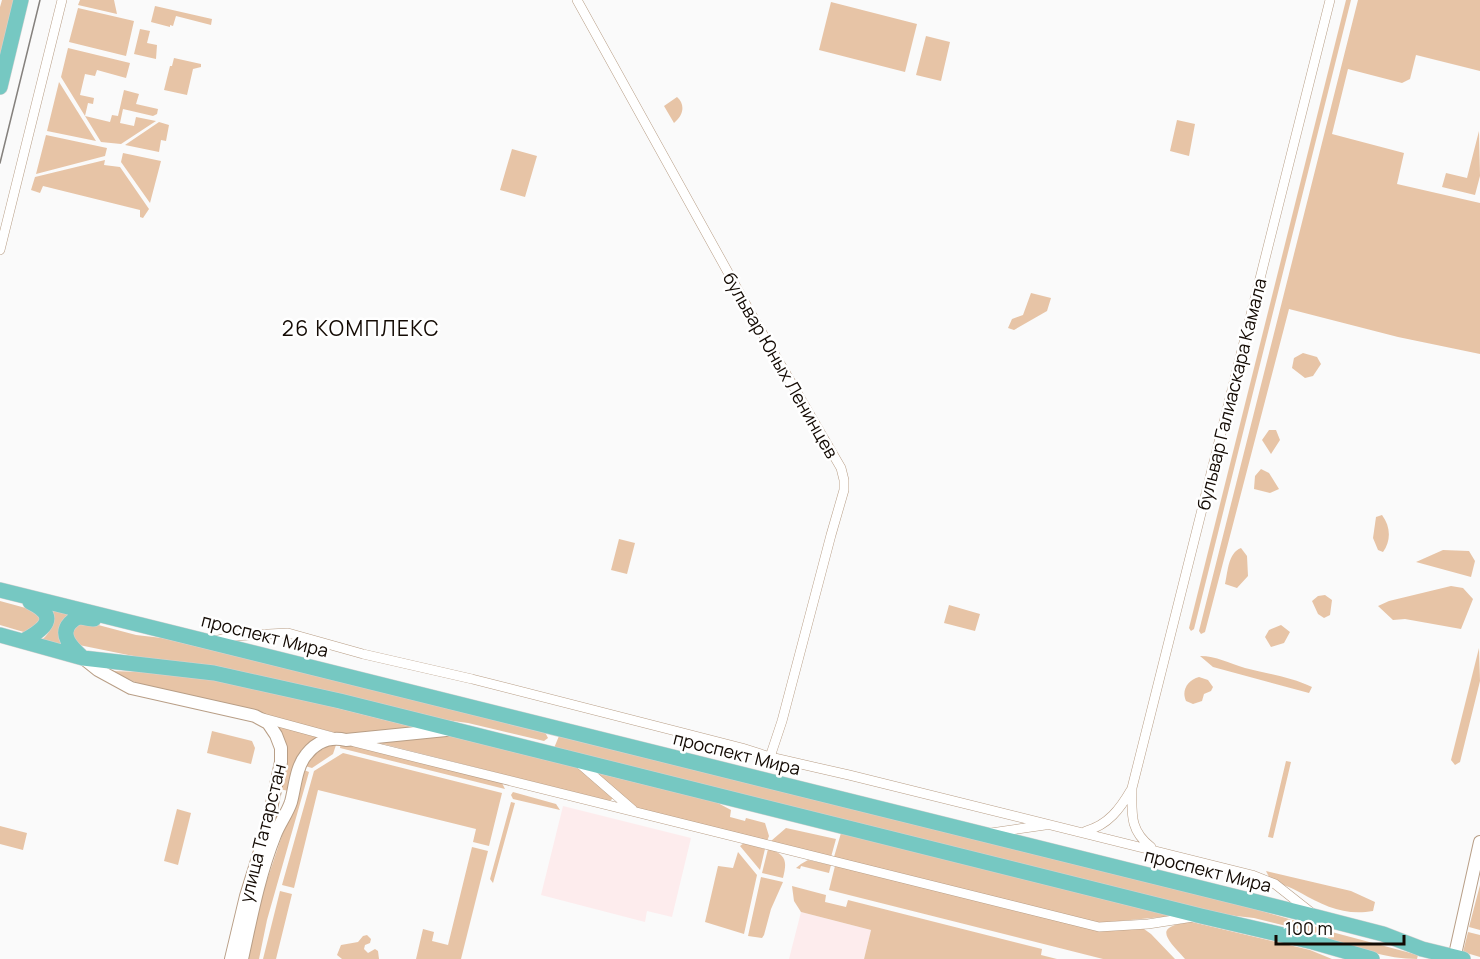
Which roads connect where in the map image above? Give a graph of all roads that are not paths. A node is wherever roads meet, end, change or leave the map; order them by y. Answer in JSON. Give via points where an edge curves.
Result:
{"nodes":[{"id":1,"x":21,"y":0,"type":"edge"},
{"id":2,"x":62,"y":0,"type":"edge"},
{"id":3,"x":577,"y":0,"type":"edge"},
{"id":4,"x":1330,"y":0,"type":"edge"},
{"id":5,"x":0,"y":87,"type":"edge"},
{"id":6,"x":0,"y":250,"type":"edge"},
{"id":7,"x":0,"y":590,"type":"edge"},
{"id":8,"x":17,"y":594,"type":"junction"},
{"id":9,"x":135,"y":625,"type":"junction"},
{"id":10,"x":0,"y":635,"type":"edge"},
{"id":11,"x":23,"y":641,"type":"junction"},
{"id":12,"x":213,"y":641,"type":"junction"},
{"id":13,"x":83,"y":658,"type":"junction"},
{"id":14,"x":255,"y":716,"type":"junction"},
{"id":15,"x":545,"y":726,"type":"junction"},
{"id":16,"x":453,"y":729,"type":"junction"},
{"id":17,"x":340,"y":738,"type":"junction"},
{"id":18,"x":538,"y":751,"type":"junction"},
{"id":19,"x":770,"y":757,"type":"junction"},
{"id":20,"x":576,"y":760,"type":"junction"},
{"id":21,"x":1132,"y":788,"type":"junction"},
{"id":22,"x":272,"y":798,"type":"junction"},
{"id":23,"x":290,"y":804,"type":"junction"},
{"id":24,"x":636,"y":812,"type":"junction"},
{"id":25,"x":1051,"y":825,"type":"junction"},
{"id":26,"x":1083,"y":832,"type":"junction"},
{"id":27,"x":980,"y":834,"type":"junction"},
{"id":28,"x":1480,"y":842,"type":"edge"},
{"id":29,"x":1155,"y":850,"type":"junction"},
{"id":30,"x":1201,"y":916,"type":"junction"},
{"id":31,"x":1317,"y":917,"type":"junction"},
{"id":32,"x":1313,"y":942,"type":"junction"},
{"id":33,"x":1457,"y":958,"type":"edge"},
{"id":34,"x":231,"y":959,"type":"edge"},
{"id":35,"x":242,"y":959,"type":"edge"},
{"id":36,"x":1372,"y":959,"type":"edge"}],
"edges":[{"from":1,"to":5,"type":"main road"},
{"from":2,"to":6,"type":"street"},
{"from":3,"to":19,"type":"street","name":"бульвар Юных Ленинцев","via":[[836,459],[844,480],[783,721]]},
{"from":4,"to":21,"type":"street","name":"бульвар Галиаскара Камала"},
{"from":7,"to":8,"type":"main road","name":"проспект Мира"},
{"from":8,"to":9,"type":"main road","name":"проспект Мира"},
{"from":8,"to":11,"type":"main road","via":[[46,614],[44,628]]},
{"from":9,"to":12,"type":"main road","name":"проспект Мира"},
{"from":9,"to":13,"type":"main road","via":[[79,617],[73,620],[66,636]]},
{"from":10,"to":11,"type":"main road"},
{"from":11,"to":13,"type":"main road"},
{"from":12,"to":15,"type":"main road","name":"проспект Мира"},
{"from":12,"to":19,"type":"street","via":[[288,633]]},
{"from":13,"to":14,"type":"street","via":[[130,688]]},
{"from":13,"to":16,"type":"main road","via":[[214,673]]},
{"from":14,"to":17,"type":"street"},
{"from":14,"to":22,"type":"street","name":"улица Татарстан","via":[[268,723],[281,748]]},
{"from":15,"to":18,"type":"main road","via":[[552,741]]},
{"from":15,"to":27,"type":"main road","name":"проспект Мира"},
{"from":16,"to":17,"type":"street"},
{"from":16,"to":18,"type":"main road"},
{"from":17,"to":23,"type":"street","name":"улица Татарстан","via":[[313,747],[302,760]]},
{"from":17,"to":24,"type":"street"},
{"from":18,"to":20,"type":"main road"},
{"from":19,"to":25,"type":"street"},
{"from":20,"to":24,"type":"street"},
{"from":20,"to":30,"type":"main road"},
{"from":21,"to":26,"type":"street","via":[[1123,805],[1102,825]]},
{"from":21,"to":29,"type":"street","via":[[1136,834]]},
{"from":22,"to":23,"type":"street","via":[[284,795]]},
{"from":22,"to":34,"type":"street","name":"улица Татарстан"},
{"from":23,"to":35,"type":"street","name":"улица Татарстан","via":[[256,895]]},
{"from":24,"to":30,"type":"street","via":[[1099,927]]},
{"from":25,"to":26,"type":"street"},
{"from":25,"to":27,"type":"street"},
{"from":26,"to":29,"type":"street"},
{"from":27,"to":31,"type":"main road","name":"проспект Мира"},
{"from":28,"to":33,"type":"street"},
{"from":29,"to":31,"type":"street","via":[[1275,884]]},
{"from":30,"to":32,"type":"main road"},
{"from":31,"to":32,"type":"main road","via":[[1324,930],[1320,939]]},
{"from":31,"to":33,"type":"main road","name":"проспект Мира"},
{"from":32,"to":36,"type":"main road"}]}
